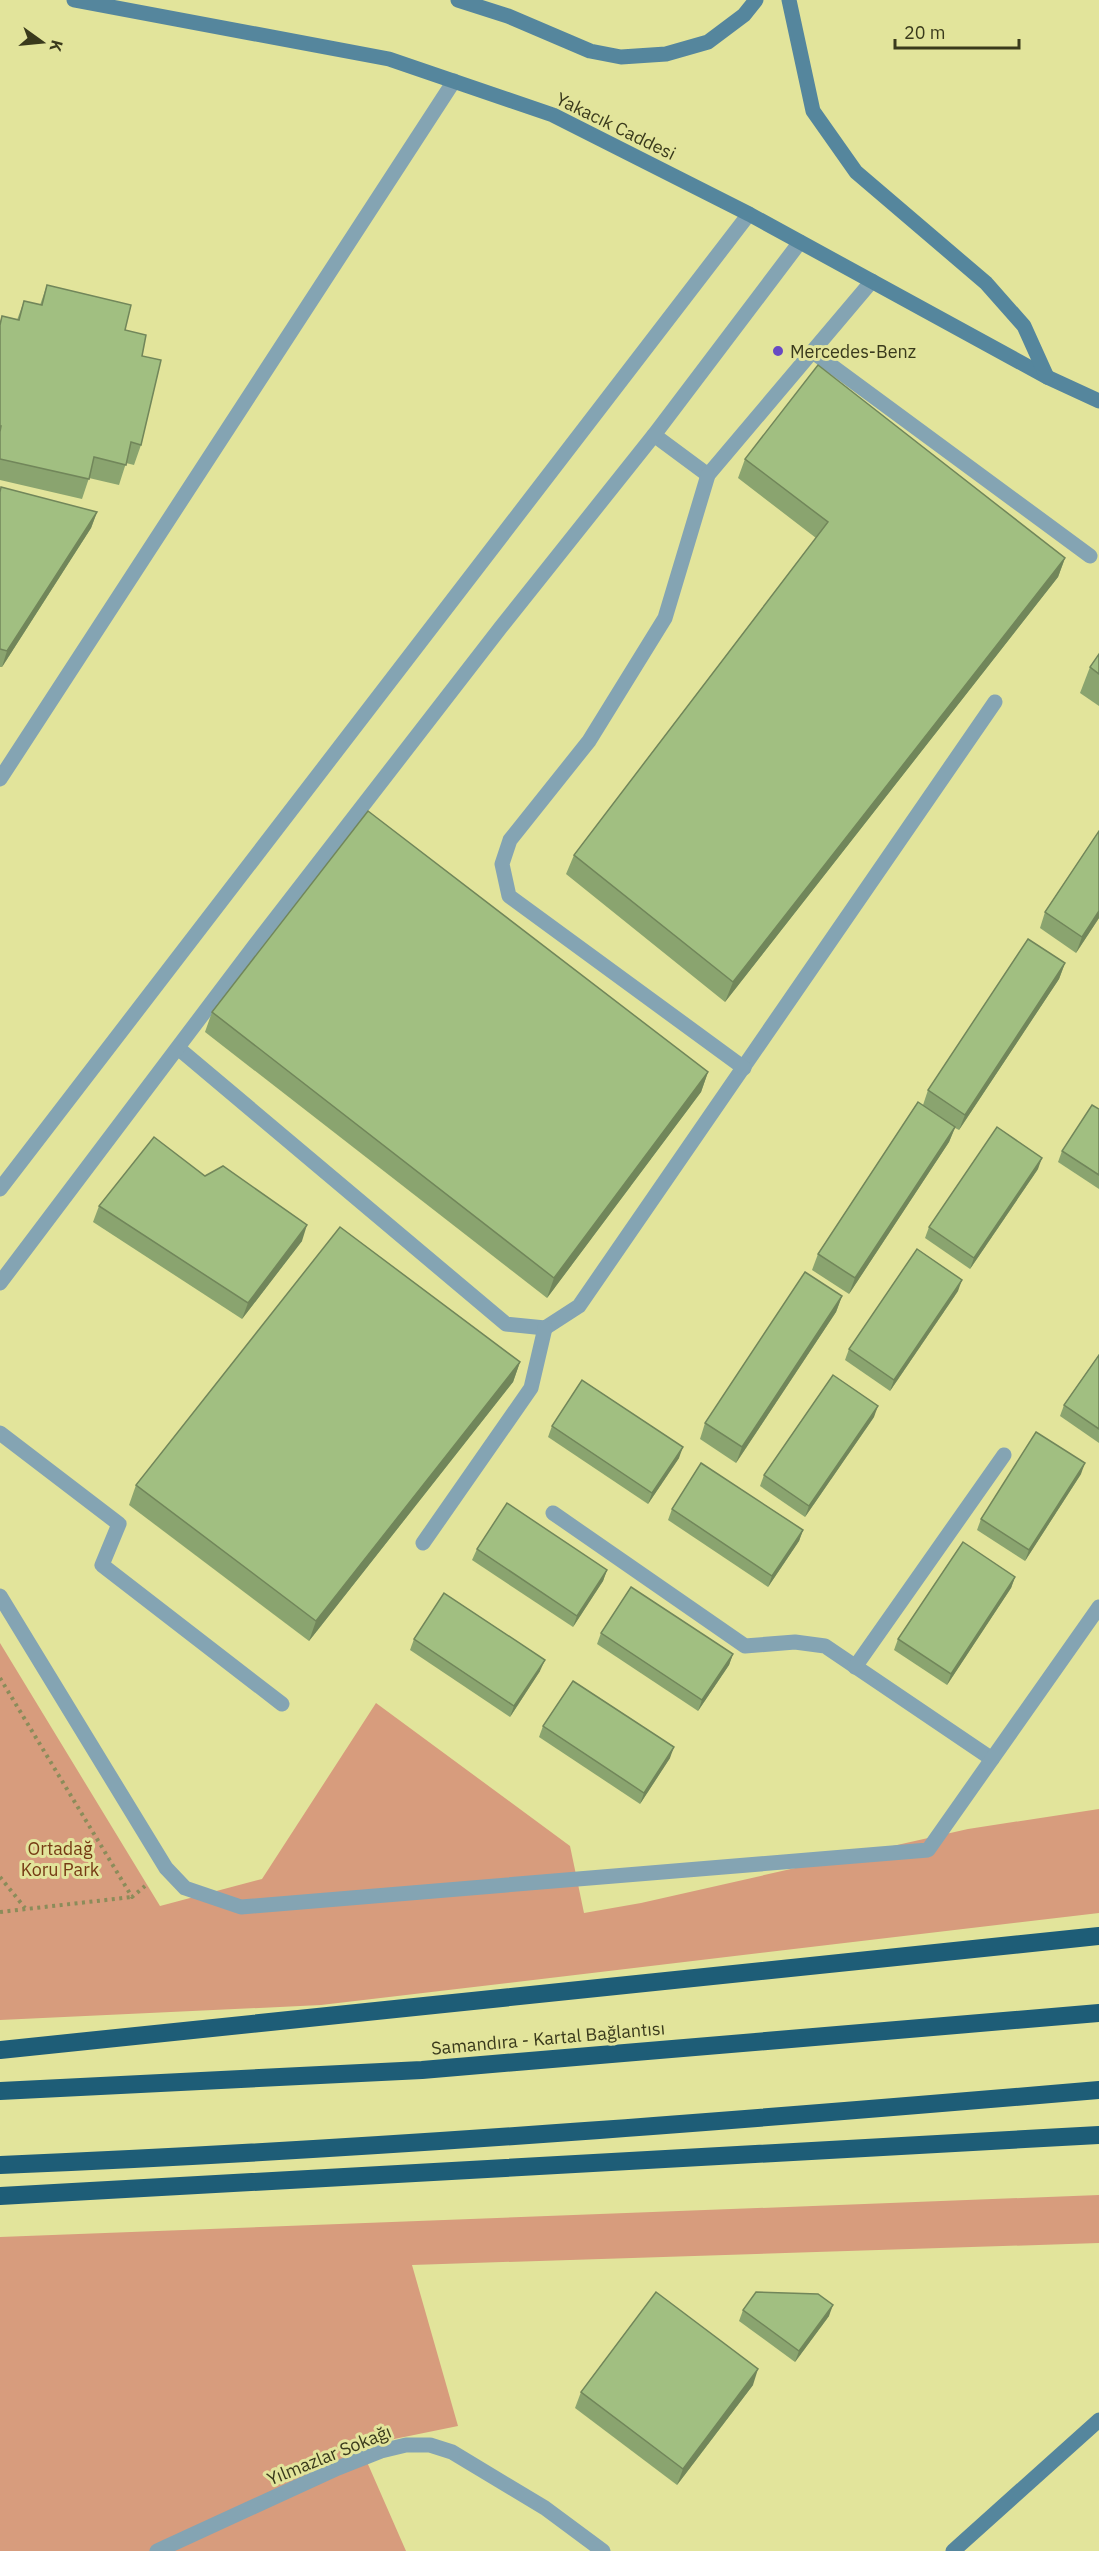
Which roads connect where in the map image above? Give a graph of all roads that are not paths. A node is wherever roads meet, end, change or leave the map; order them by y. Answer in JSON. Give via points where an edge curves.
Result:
{"nodes":[{"id":1,"x":74,"y":0,"type":"edge"},
{"id":2,"x":458,"y":0,"type":"edge"},
{"id":3,"x":756,"y":0,"type":"edge"},
{"id":4,"x":789,"y":0,"type":"edge"},
{"id":5,"x":454,"y":81,"type":"junction"},
{"id":6,"x":749,"y":214,"type":"junction"},
{"id":7,"x":800,"y":242,"type":"junction"},
{"id":8,"x":872,"y":281,"type":"junction"},
{"id":9,"x":813,"y":352,"type":"junction"},
{"id":10,"x":1047,"y":377,"type":"junction"},
{"id":11,"x":1099,"y":401,"type":"edge"},
{"id":12,"x":654,"y":435,"type":"junction"},
{"id":13,"x":708,"y":475,"type":"junction"},
{"id":14,"x":1090,"y":556,"type":"dead end"},
{"id":15,"x":995,"y":702,"type":"dead end"},
{"id":16,"x":0,"y":779,"type":"edge"},
{"id":17,"x":178,"y":1047,"type":"junction"},
{"id":18,"x":744,"y":1068,"type":"junction"},
{"id":19,"x":0,"y":1189,"type":"edge"},
{"id":20,"x":0,"y":1283,"type":"edge"},
{"id":21,"x":545,"y":1328,"type":"junction"},
{"id":22,"x":0,"y":1433,"type":"edge"},
{"id":23,"x":1004,"y":1455,"type":"dead end"},
{"id":24,"x":553,"y":1513,"type":"dead end"},
{"id":25,"x":423,"y":1543,"type":"dead end"},
{"id":26,"x":0,"y":1596,"type":"edge"},
{"id":27,"x":1099,"y":1607,"type":"edge"},
{"id":28,"x":855,"y":1666,"type":"junction"},
{"id":29,"x":282,"y":1704,"type":"dead end"},
{"id":30,"x":992,"y":1759,"type":"junction"},
{"id":31,"x":1099,"y":1936,"type":"edge"},
{"id":32,"x":1099,"y":2013,"type":"edge"},
{"id":33,"x":0,"y":2050,"type":"edge"},
{"id":34,"x":1099,"y":2090,"type":"edge"},
{"id":35,"x":0,"y":2091,"type":"edge"},
{"id":36,"x":1099,"y":2135,"type":"edge"},
{"id":37,"x":0,"y":2165,"type":"edge"},
{"id":38,"x":0,"y":2196,"type":"edge"},
{"id":39,"x":1099,"y":2420,"type":"edge"},
{"id":40,"x":157,"y":2551,"type":"edge"},
{"id":41,"x":603,"y":2551,"type":"edge"},
{"id":42,"x":953,"y":2551,"type":"edge"}],
"edges":[{"from":1,"to":5,"type":"main road","name":"Yakacık Caddesi","via":[[389,59]]},
{"from":2,"to":3,"type":"main road","via":[[508,16],[590,51],[621,57],[666,54],[708,42],[744,15]]},
{"from":4,"to":10,"type":"main road","via":[[813,111],[856,172],[986,283],[1017,317]]},
{"from":5,"to":6,"type":"main road","name":"Yakacık Caddesi","via":[[553,115]]},
{"from":5,"to":16,"type":"street"},
{"from":6,"to":7,"type":"main road","name":"Yakacık Caddesi"},
{"from":6,"to":19,"type":"street"},
{"from":7,"to":8,"type":"main road","name":"Yakacık Caddesi"},
{"from":7,"to":12,"type":"street"},
{"from":8,"to":9,"type":"street"},
{"from":8,"to":10,"type":"main road","name":"Yakacık Caddesi"},
{"from":9,"to":13,"type":"street"},
{"from":9,"to":14,"type":"street"},
{"from":10,"to":11,"type":"main road","name":"Yakacık Caddesi"},
{"from":12,"to":13,"type":"street"},
{"from":12,"to":17,"type":"street"},
{"from":13,"to":18,"type":"street","via":[[665,618],[589,741],[510,840],[502,864],[509,896]]},
{"from":15,"to":18,"type":"street"},
{"from":17,"to":20,"type":"street"},
{"from":17,"to":21,"type":"street","via":[[506,1324]]},
{"from":18,"to":21,"type":"street","via":[[579,1306]]},
{"from":21,"to":25,"type":"street","via":[[531,1388]]},
{"from":22,"to":29,"type":"street","via":[[119,1524],[102,1565]]},
{"from":23,"to":28,"type":"street"},
{"from":24,"to":28,"type":"street","via":[[745,1646],[795,1641],[825,1646]]},
{"from":26,"to":30,"type":"street","via":[[166,1868],[185,1888],[241,1907],[928,1850]]},
{"from":27,"to":30,"type":"street"},
{"from":28,"to":30,"type":"street"},
{"from":31,"to":33,"type":"highway"},
{"from":32,"to":35,"type":"highway","name":"Samandıra - Kartal Bağlantısı","via":[[422,2070]]},
{"from":34,"to":37,"type":"highway","via":[[446,2141]]},
{"from":36,"to":38,"type":"highway"},
{"from":39,"to":42,"type":"main road"},
{"from":40,"to":41,"type":"street","name":"Yılmazlar Sokağı","via":[[338,2468],[406,2445],[430,2445],[452,2452],[545,2508]]}]}
